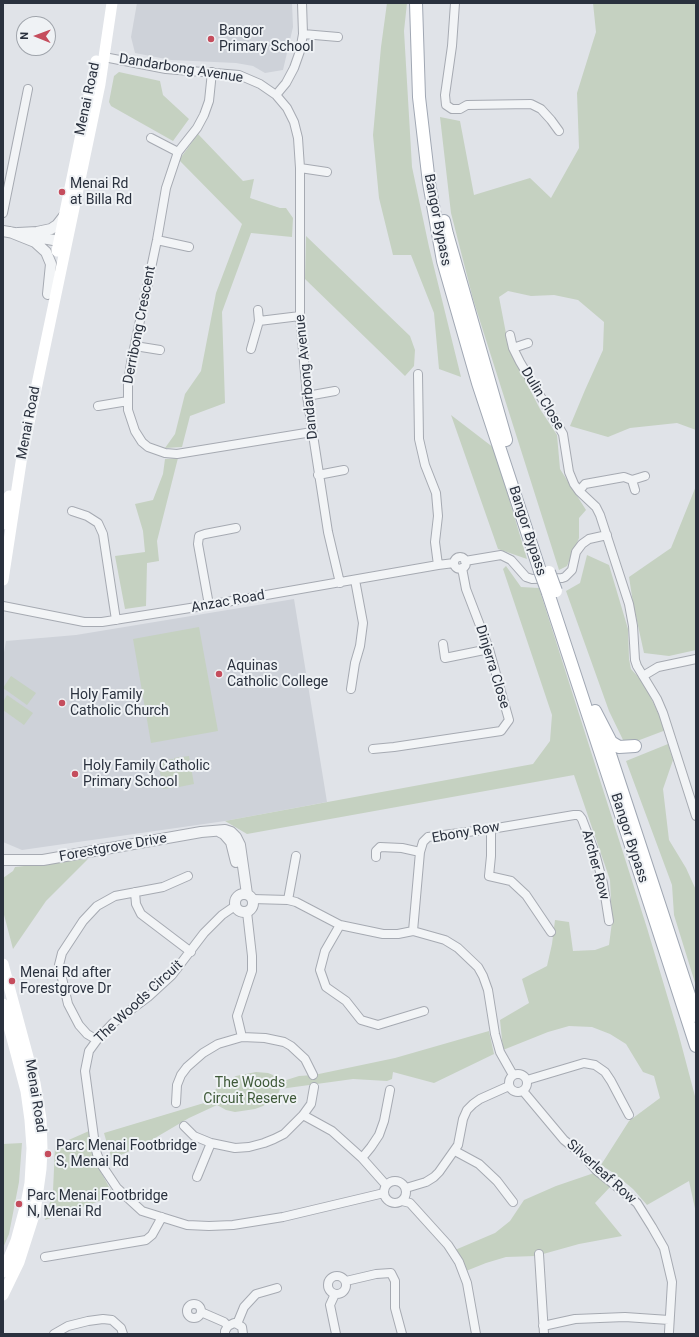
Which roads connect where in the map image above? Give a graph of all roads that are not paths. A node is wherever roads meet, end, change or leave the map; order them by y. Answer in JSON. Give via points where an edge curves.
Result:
{"nodes":[{"id":1,"x":107,"y":3,"type":"edge"},
{"id":2,"x":112,"y":3,"type":"edge"},
{"id":3,"x":302,"y":3,"type":"edge"},
{"id":4,"x":416,"y":3,"type":"edge"},
{"id":5,"x":424,"y":3,"type":"edge"},
{"id":6,"x":455,"y":3,"type":"edge"},
{"id":7,"x":303,"y":34,"type":"junction"},
{"id":8,"x":338,"y":37,"type":"dead end"},
{"id":9,"x":101,"y":57,"type":"junction"},
{"id":10,"x":212,"y":72,"type":"junction"},
{"id":11,"x":28,"y":89,"type":"dead end"},
{"id":12,"x":276,"y":95,"type":"junction"},
{"id":13,"x":559,"y":131,"type":"dead end"},
{"id":14,"x":151,"y":138,"type":"dead end"},
{"id":15,"x":178,"y":152,"type":"junction"},
{"id":16,"x":300,"y":168,"type":"junction"},
{"id":17,"x":327,"y":172,"type":"dead end"},
{"id":18,"x":73,"y":211,"type":"junction"},
{"id":19,"x":3,"y":214,"type":"edge"},
{"id":20,"x":64,"y":216,"type":"junction"},
{"id":21,"x":6,"y":232,"type":"edge"},
{"id":22,"x":157,"y":240,"type":"junction"},
{"id":23,"x":59,"y":241,"type":"junction"},
{"id":24,"x":189,"y":247,"type":"dead end"},
{"id":25,"x":61,"y":268,"type":"junction"},
{"id":26,"x":48,"y":294,"type":"junction"},
{"id":27,"x":258,"y":310,"type":"dead end"},
{"id":28,"x":300,"y":316,"type":"junction"},
{"id":29,"x":259,"y":321,"type":"junction"},
{"id":30,"x":510,"y":335,"type":"dead end"},
{"id":31,"x":528,"y":343,"type":"dead end"},
{"id":32,"x":135,"y":346,"type":"junction"},
{"id":33,"x":513,"y":348,"type":"junction"},
{"id":34,"x":251,"y":349,"type":"dead end"},
{"id":35,"x":160,"y":350,"type":"dead end"},
{"id":36,"x":418,"y":374,"type":"dead end"},
{"id":37,"x":335,"y":391,"type":"dead end"},
{"id":38,"x":307,"y":396,"type":"junction"},
{"id":39,"x":128,"y":401,"type":"junction"},
{"id":40,"x":98,"y":406,"type":"dead end"},
{"id":41,"x":312,"y":432,"type":"junction"},
{"id":42,"x":344,"y":470,"type":"dead end"},
{"id":43,"x":318,"y":475,"type":"junction"},
{"id":44,"x":645,"y":476,"type":"dead end"},
{"id":45,"x":632,"y":480,"type":"junction"},
{"id":46,"x":635,"y":490,"type":"dead end"},
{"id":47,"x":579,"y":491,"type":"junction"},
{"id":48,"x":72,"y":511,"type":"dead end"},
{"id":49,"x":3,"y":524,"type":"edge"},
{"id":50,"x":236,"y":528,"type":"dead end"},
{"id":51,"x":607,"y":535,"type":"junction"},
{"id":52,"x":463,"y":564,"type":"junction"},
{"id":53,"x":438,"y":565,"type":"junction"},
{"id":54,"x":544,"y":570,"type":"junction"},
{"id":55,"x":3,"y":580,"type":"edge"},
{"id":56,"x":355,"y":580,"type":"junction"},
{"id":57,"x":340,"y":583,"type":"junction"},
{"id":58,"x":552,"y":592,"type":"junction"},
{"id":59,"x":209,"y":605,"type":"junction"},
{"id":60,"x":3,"y":606,"type":"edge"},
{"id":61,"x":116,"y":620,"type":"junction"},
{"id":62,"x":443,"y":644,"type":"dead end"},
{"id":63,"x":488,"y":649,"type":"junction"},
{"id":64,"x":696,"y":659,"type":"edge"},
{"id":65,"x":643,"y":676,"type":"junction"},
{"id":66,"x":351,"y":689,"type":"dead end"},
{"id":67,"x":595,"y":711,"type":"junction"},
{"id":68,"x":373,"y":749,"type":"dead end"},
{"id":69,"x":617,"y":773,"type":"junction"},
{"id":70,"x":574,"y":815,"type":"joint"},
{"id":71,"x":696,"y":816,"type":"edge"},
{"id":72,"x":491,"y":829,"type":"junction"},
{"id":73,"x":420,"y":852,"type":"junction"},
{"id":74,"x":296,"y":856,"type":"dead end"},
{"id":75,"x":376,"y":857,"type":"dead end"},
{"id":76,"x":5,"y":861,"type":"edge"},
{"id":77,"x":188,"y":876,"type":"dead end"},
{"id":78,"x":134,"y":892,"type":"junction"},
{"id":79,"x":247,"y":896,"type":"junction"},
{"id":80,"x":288,"y":900,"type":"junction"},
{"id":81,"x":235,"y":906,"type":"junction"},
{"id":82,"x":247,"y":912,"type":"junction"},
{"id":83,"x":609,"y":921,"type":"dead end"},
{"id":84,"x":340,"y":926,"type":"junction"},
{"id":85,"x":413,"y":931,"type":"junction"},
{"id":86,"x":551,"y":932,"type":"dead end"},
{"id":87,"x":191,"y":952,"type":"junction"},
{"id":88,"x":3,"y":964,"type":"edge"},
{"id":89,"x":3,"y":1004,"type":"edge"},
{"id":90,"x":424,"y":1011,"type":"dead end"},
{"id":91,"x":696,"y":1016,"type":"edge"},
{"id":92,"x":242,"y":1037,"type":"junction"},
{"id":93,"x":97,"y":1040,"type":"junction"},
{"id":94,"x":696,"y":1046,"type":"edge"},
{"id":95,"x":313,"y":1075,"type":"dead end"},
{"id":96,"x":513,"y":1075,"type":"junction"},
{"id":97,"x":527,"y":1080,"type":"junction"},
{"id":98,"x":509,"y":1086,"type":"junction"},
{"id":99,"x":314,"y":1087,"type":"dead end"},
{"id":100,"x":390,"y":1090,"type":"dead end"},
{"id":101,"x":523,"y":1091,"type":"junction"},
{"id":102,"x":176,"y":1102,"type":"dead end"},
{"id":103,"x":303,"y":1115,"type":"junction"},
{"id":104,"x":629,"y":1115,"type":"dead end"},
{"id":105,"x":184,"y":1126,"type":"dead end"},
{"id":106,"x":211,"y":1143,"type":"junction"},
{"id":107,"x":455,"y":1151,"type":"junction"},
{"id":108,"x":362,"y":1158,"type":"junction"},
{"id":109,"x":197,"y":1177,"type":"dead end"},
{"id":110,"x":406,"y":1188,"type":"junction"},
{"id":111,"x":385,"y":1189,"type":"junction"},
{"id":112,"x":402,"y":1201,"type":"junction"},
{"id":113,"x":513,"y":1202,"type":"dead end"},
{"id":114,"x":162,"y":1217,"type":"junction"},
{"id":115,"x":539,"y":1254,"type":"dead end"},
{"id":116,"x":46,"y":1257,"type":"dead end"},
{"id":117,"x":3,"y":1272,"type":"edge"},
{"id":118,"x":346,"y":1281,"type":"junction"},
{"id":119,"x":277,"y":1288,"type":"dead end"},
{"id":120,"x":335,"y":1294,"type":"junction"},
{"id":121,"x":3,"y":1295,"type":"edge"},
{"id":122,"x":201,"y":1312,"type":"dead end"},
{"id":123,"x":669,"y":1320,"type":"junction"},
{"id":124,"x":237,"y":1324,"type":"junction"},
{"id":125,"x":228,"y":1326,"type":"junction"},
{"id":126,"x":544,"y":1330,"type":"edge"},
{"id":127,"x":669,"y":1332,"type":"dead end"},
{"id":128,"x":54,"y":1334,"type":"edge"},
{"id":129,"x":123,"y":1334,"type":"edge"},
{"id":130,"x":225,"y":1334,"type":"edge"},
{"id":131,"x":243,"y":1334,"type":"edge"},
{"id":132,"x":336,"y":1334,"type":"edge"},
{"id":133,"x":402,"y":1334,"type":"edge"},
{"id":134,"x":476,"y":1334,"type":"edge"}],
"edges":[{"from":1,"to":9,"type":"main road","name":"Menai Road"},
{"from":2,"to":9,"type":"main road","name":"Menai Road"},
{"from":3,"to":7,"type":"street"},
{"from":4,"to":54,"type":"main road","name":"Bangor Bypass","via":[[419,98],[429,183],[443,261],[478,382]]},
{"from":5,"to":54,"type":"main road","name":"Bangor Bypass","via":[[427,98],[435,171],[447,234]]},
{"from":6,"to":13,"type":"street","via":[[446,105],[452,109],[460,109],[467,105],[531,104],[541,109]]},
{"from":7,"to":8,"type":"street"},
{"from":7,"to":12,"type":"street","via":[[294,68]]},
{"from":9,"to":10,"type":"street","name":"Dandarbong Avenue","via":[[166,69]]},
{"from":9,"to":18,"type":"main road","name":"Menai Road"},
{"from":9,"to":20,"type":"main road","name":"Menai Road"},
{"from":10,"to":12,"type":"street","name":"Dandarbong Avenue","via":[[239,75],[260,84]]},
{"from":10,"to":15,"type":"street","name":"Derribong Crescent","via":[[209,101],[204,116]]},
{"from":11,"to":19,"type":"street"},
{"from":12,"to":16,"type":"street","name":"Dandarbong Avenue","via":[[294,122]]},
{"from":14,"to":15,"type":"street"},
{"from":15,"to":22,"type":"street","name":"Derribong Crescent","via":[[166,188]]},
{"from":16,"to":17,"type":"street"},
{"from":16,"to":28,"type":"street","name":"Dandarbong Avenue"},
{"from":18,"to":23,"type":"main road","name":"Menai Road","via":[[66,233]]},
{"from":18,"to":25,"type":"main road","name":"Menai Road"},
{"from":20,"to":21,"type":"street","via":[[51,229],[27,233]]},
{"from":20,"to":23,"type":"main road","name":"Menai Road"},
{"from":21,"to":23,"type":"street"},
{"from":21,"to":26,"type":"street","via":[[35,242],[46,252],[51,264]]},
{"from":22,"to":24,"type":"street"},
{"from":22,"to":32,"type":"street","name":"Derribong Crescent"},
{"from":23,"to":25,"type":"main road","name":"Menai Road","via":[[63,250]]},
{"from":23,"to":26,"type":"main road","name":"Menai Road"},
{"from":25,"to":55,"type":"main road","name":"Menai Road","via":[[20,467]]},
{"from":26,"to":49,"type":"main road","name":"Menai Road"},
{"from":27,"to":29,"type":"street"},
{"from":28,"to":29,"type":"street"},
{"from":28,"to":38,"type":"street","name":"Dandarbong Avenue"},
{"from":29,"to":34,"type":"street"},
{"from":30,"to":33,"type":"street","name":"Dulin Close"},
{"from":31,"to":33,"type":"street"},
{"from":32,"to":35,"type":"street"},
{"from":32,"to":39,"type":"street","name":"Derribong Crescent","via":[[128,383]]},
{"from":33,"to":47,"type":"street","name":"Dulin Close","via":[[563,434],[569,472]]},
{"from":36,"to":53,"type":"street","via":[[419,439],[425,465],[436,493],[438,516],[435,542]]},
{"from":37,"to":38,"type":"street"},
{"from":38,"to":41,"type":"street","name":"Dandarbong Avenue"},
{"from":39,"to":40,"type":"street"},
{"from":39,"to":41,"type":"street","name":"Derribong Crescent","via":[[133,425],[142,442],[165,453]]},
{"from":41,"to":43,"type":"street","name":"Dandarbong Avenue"},
{"from":42,"to":43,"type":"street"},
{"from":43,"to":57,"type":"street","name":"Dandarbong Avenue"},
{"from":44,"to":45,"type":"street"},
{"from":45,"to":46,"type":"street"},
{"from":45,"to":47,"type":"street","via":[[624,477],[585,484]]},
{"from":47,"to":51,"type":"street","name":"Dulin Close","via":[[596,508]]},
{"from":48,"to":61,"type":"street","via":[[98,523],[103,534]]},
{"from":50,"to":59,"type":"street","via":[[200,536],[199,550]]},
{"from":51,"to":52,"type":"street","via":[[588,539],[582,544],[576,552],[572,570],[562,578],[526,577],[512,560],[501,555]]},
{"from":51,"to":65,"type":"street","name":"Dulin Close","via":[[631,615],[635,660]]},
{"from":52,"to":53,"type":"street","name":"Anzac Road","via":[[457,568],[454,563]]},
{"from":52,"to":63,"type":"street","name":"Dinjerra Close","via":[[466,589]]},
{"from":53,"to":56,"type":"street","name":"Anzac Road"},
{"from":54,"to":58,"type":"main road","name":"Bangor Bypass","bridge":true},
{"from":56,"to":57,"type":"street","name":"Anzac Road"},
{"from":56,"to":66,"type":"street","via":[[363,623]]},
{"from":57,"to":59,"type":"street","name":"Anzac Road"},
{"from":58,"to":67,"type":"main road","name":"Bangor Bypass"},
{"from":58,"to":94,"type":"main road","name":"Bangor Bypass"},
{"from":59,"to":61,"type":"street","name":"Anzac Road"},
{"from":60,"to":61,"type":"street","name":"Anzac Road","via":[[84,622]]},
{"from":62,"to":63,"type":"street","via":[[445,658]]},
{"from":63,"to":68,"type":"street","name":"Dinjerra Close","via":[[509,720],[501,731]]},
{"from":64,"to":65,"type":"street","via":[[658,666]]},
{"from":65,"to":71,"type":"street","name":"Dulin Close","via":[[663,713]]},
{"from":67,"to":69,"type":"main road","name":"Bangor Bypass"},
{"from":67,"to":69,"type":"main road","via":[[611,742],[619,747],[635,746],[619,758]]},
{"from":69,"to":91,"type":"main road","name":"Bangor Bypass"},
{"from":70,"to":72,"type":"street","name":"Ebony Row"},
{"from":70,"to":83,"type":"street","name":"Archer Row","via":[[579,815],[582,819],[595,853]]},
{"from":72,"to":73,"type":"street","name":"Ebony Row","via":[[428,837],[422,842]]},
{"from":72,"to":86,"type":"street","via":[[489,876],[511,882],[521,890]]},
{"from":73,"to":75,"type":"street","via":[[380,847],[376,851]]},
{"from":73,"to":85,"type":"street","name":"Ebony Row"},
{"from":74,"to":80,"type":"street"},
{"from":76,"to":79,"type":"street","name":"Forestgrove Drive","via":[[43,860],[216,830],[231,842]]},
{"from":77,"to":78,"type":"street","via":[[163,887]]},
{"from":78,"to":87,"type":"street","via":[[136,904],[142,914]]},
{"from":78,"to":93,"type":"street","via":[[115,896],[97,906],[83,920],[59,961],[68,1004],[83,1030]]},
{"from":79,"to":80,"type":"street"},
{"from":79,"to":81,"type":"street","via":[[235,900]]},
{"from":79,"to":82,"type":"street","via":[[253,905]]},
{"from":80,"to":84,"type":"street"},
{"from":81,"to":82,"type":"street","via":[[240,912]]},
{"from":81,"to":87,"type":"street","name":"The Woods Circuit","via":[[204,933]]},
{"from":82,"to":92,"type":"street","via":[[252,972],[237,1016]]},
{"from":84,"to":85,"type":"street","via":[[383,934]]},
{"from":84,"to":90,"type":"street","via":[[325,951],[320,970],[326,987],[346,1001],[361,1020],[378,1025]]},
{"from":85,"to":96,"type":"street","via":[[445,940],[458,948],[478,967],[488,990],[500,1052]]},
{"from":87,"to":93,"type":"street","name":"The Woods Circuit","via":[[172,975],[113,1023]]},
{"from":88,"to":121,"type":"main road","name":"Menai Road","via":[[35,1083],[41,1119],[42,1149],[35,1212],[19,1262]]},
{"from":89,"to":117,"type":"main road","name":"Menai Road","via":[[26,1092],[32,1148],[26,1204],[16,1241]]},
{"from":92,"to":95,"type":"street","via":[[284,1042],[305,1059]]},
{"from":92,"to":102,"type":"street","via":[[218,1044],[187,1067],[177,1085]]},
{"from":93,"to":114,"type":"street","name":"The Woods Circuit","via":[[89,1051],[85,1071],[97,1154],[117,1188],[142,1211]]},
{"from":96,"to":97,"type":"street","via":[[520,1074]]},
{"from":96,"to":98,"type":"street","via":[[509,1080]]},
{"from":97,"to":101,"type":"street","via":[[527,1086]]},
{"from":97,"to":104,"type":"street","via":[[584,1063],[595,1065],[605,1072]]},
{"from":98,"to":101,"type":"street","via":[[514,1092]]},
{"from":98,"to":107,"type":"street","via":[[480,1099],[467,1110]]},
{"from":99,"to":103,"type":"street","via":[[311,1104]]},
{"from":100,"to":108,"type":"street","via":[[379,1135]]},
{"from":101,"to":123,"type":"street","name":"Silverleaf Row","via":[[564,1140],[637,1203],[664,1248],[672,1282]]},
{"from":103,"to":106,"type":"street","via":[[274,1140],[235,1148]]},
{"from":103,"to":108,"type":"street","via":[[332,1131]]},
{"from":105,"to":106,"type":"street","via":[[194,1136]]},
{"from":106,"to":109,"type":"street"},
{"from":107,"to":110,"type":"street","via":[[434,1177]]},
{"from":107,"to":113,"type":"street","via":[[479,1164],[497,1181]]},
{"from":108,"to":111,"type":"street"},
{"from":110,"to":111,"type":"street","via":[[399,1181],[392,1181]]},
{"from":110,"to":112,"type":"street","via":[[406,1195]]},
{"from":111,"to":112,"type":"street","via":[[386,1199],[392,1203]]},
{"from":111,"to":114,"type":"street","name":"The Woods Circuit","via":[[283,1217],[233,1225],[188,1225]]},
{"from":112,"to":134,"type":"street","via":[[410,1203],[448,1245],[459,1262],[467,1283]]},
{"from":114,"to":116,"type":"street","via":[[152,1235],[146,1240]]},
{"from":115,"to":126,"type":"street"},
{"from":118,"to":120,"type":"street","via":[[345,1290],[341,1294]]},
{"from":118,"to":120,"type":"street","via":[[339,1276],[330,1278],[328,1288]]},
{"from":118,"to":133,"type":"street","via":[[391,1273],[395,1282],[395,1308]]},
{"from":119,"to":124,"type":"street","via":[[256,1294],[244,1307]]},
{"from":120,"to":132,"type":"street","via":[[330,1305]]},
{"from":122,"to":125,"type":"street"},
{"from":123,"to":126,"type":"street","via":[[625,1317],[575,1320]]},
{"from":123,"to":127,"type":"street","name":"Silverleaf Row"},
{"from":124,"to":125,"type":"street"},
{"from":124,"to":131,"type":"street","via":[[242,1327]]},
{"from":125,"to":130,"type":"street"},
{"from":128,"to":129,"type":"street","via":[[68,1326],[103,1319],[112,1320],[122,1328]]}]}
